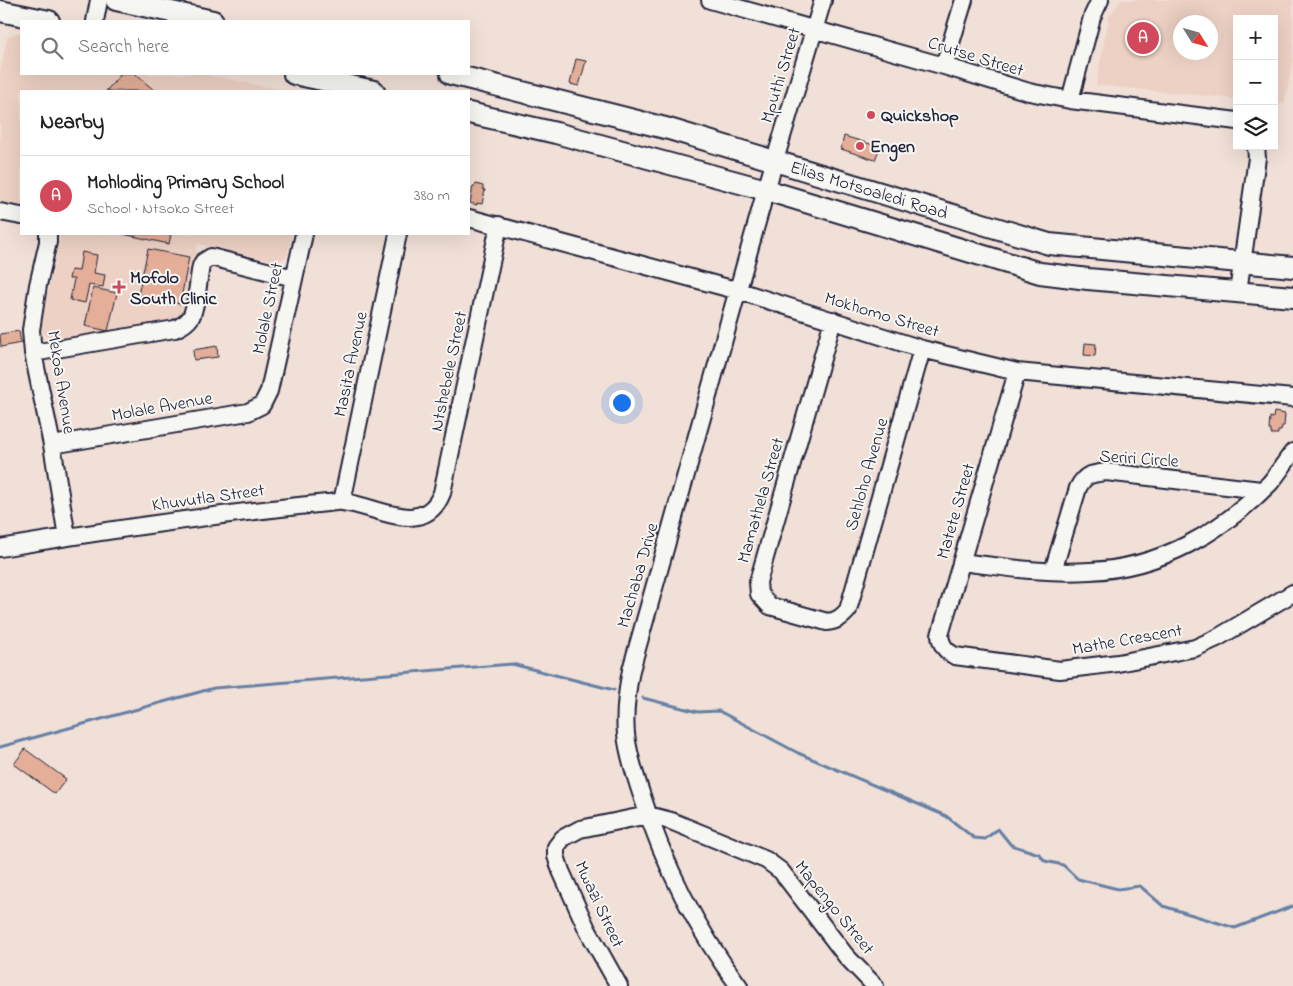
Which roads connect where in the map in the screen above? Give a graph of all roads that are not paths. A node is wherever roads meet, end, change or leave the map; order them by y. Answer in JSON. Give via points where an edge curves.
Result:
{"nodes":[{"id":1,"x":99,"y":0,"type":"edge"},
{"id":2,"x":116,"y":0,"type":"edge"},
{"id":3,"x":710,"y":0,"type":"edge"},
{"id":4,"x":823,"y":0,"type":"edge"},
{"id":5,"x":964,"y":0,"type":"edge"},
{"id":6,"x":1100,"y":0,"type":"edge"},
{"id":7,"x":0,"y":13,"type":"edge"},
{"id":8,"x":44,"y":20,"type":"edge"},
{"id":9,"x":95,"y":20,"type":"edge"},
{"id":10,"x":208,"y":20,"type":"edge"},
{"id":11,"x":814,"y":30,"type":"junction"},
{"id":12,"x":944,"y":66,"type":"junction"},
{"id":13,"x":297,"y":75,"type":"edge"},
{"id":14,"x":455,"y":75,"type":"edge"},
{"id":15,"x":335,"y":87,"type":"edge"},
{"id":16,"x":364,"y":90,"type":"edge"},
{"id":17,"x":1070,"y":100,"type":"junction"},
{"id":18,"x":470,"y":113,"type":"edge"},
{"id":19,"x":1233,"y":121,"type":"edge"},
{"id":20,"x":1257,"y":150,"type":"edge"},
{"id":21,"x":775,"y":161,"type":"junction"},
{"id":22,"x":766,"y":190,"type":"junction"},
{"id":23,"x":0,"y":212,"type":"edge"},
{"id":24,"x":20,"y":216,"type":"edge"},
{"id":25,"x":470,"y":218,"type":"edge"},
{"id":26,"x":499,"y":226,"type":"junction"},
{"id":27,"x":48,"y":235,"type":"edge"},
{"id":28,"x":304,"y":235,"type":"edge"},
{"id":29,"x":398,"y":235,"type":"edge"},
{"id":30,"x":1241,"y":262,"type":"junction"},
{"id":31,"x":1293,"y":267,"type":"edge"},
{"id":32,"x":294,"y":278,"type":"junction"},
{"id":33,"x":739,"y":291,"type":"junction"},
{"id":34,"x":1238,"y":292,"type":"junction"},
{"id":35,"x":1293,"y":297,"type":"edge"},
{"id":36,"x":832,"y":320,"type":"junction"},
{"id":37,"x":922,"y":349,"type":"junction"},
{"id":38,"x":34,"y":353,"type":"junction"},
{"id":39,"x":1017,"y":372,"type":"junction"},
{"id":40,"x":269,"y":391,"type":"joint"},
{"id":41,"x":1293,"y":398,"type":"edge"},
{"id":42,"x":52,"y":445,"type":"junction"},
{"id":43,"x":1293,"y":452,"type":"edge"},
{"id":44,"x":1261,"y":490,"type":"junction"},
{"id":45,"x":342,"y":502,"type":"junction"},
{"id":46,"x":421,"y":516,"type":"joint"},
{"id":47,"x":67,"y":537,"type":"junction"},
{"id":48,"x":0,"y":548,"type":"edge"},
{"id":49,"x":961,"y":562,"type":"junction"},
{"id":50,"x":1053,"y":571,"type":"junction"},
{"id":51,"x":1293,"y":593,"type":"edge"},
{"id":52,"x":848,"y":610,"type":"joint"},
{"id":53,"x":955,"y":656,"type":"joint"},
{"id":54,"x":648,"y":815,"type":"junction"},
{"id":55,"x":619,"y":986,"type":"edge"},
{"id":56,"x":739,"y":986,"type":"edge"},
{"id":57,"x":875,"y":986,"type":"edge"}],
"edges":[{"from":1,"to":9,"type":"street"},
{"from":2,"to":10,"type":"main road"},
{"from":3,"to":11,"type":"street","name":"Crutse Street"},
{"from":4,"to":11,"type":"street","name":"Mputhi Street"},
{"from":5,"to":12,"type":"street"},
{"from":6,"to":17,"type":"street","via":[[1092,17]]},
{"from":7,"to":8,"type":"main road"},
{"from":11,"to":12,"type":"street","name":"Crutse Street"},
{"from":11,"to":21,"type":"street","name":"Mputhi Street"},
{"from":12,"to":17,"type":"street","name":"Crutse Street","via":[[1029,92]]},
{"from":13,"to":15,"type":"main road"},
{"from":14,"to":21,"type":"main road","name":"Elias Motsoaledi Road","via":[[669,129]]},
{"from":15,"to":16,"type":"main road"},
{"from":17,"to":19,"type":"street","name":"Crutse Street"},
{"from":18,"to":22,"type":"main road","name":"Elias Motsoaledi Road"},
{"from":20,"to":30,"type":"street"},
{"from":21,"to":22,"type":"street","name":"Machaba Drive"},
{"from":21,"to":30,"type":"main road","name":"Elias Motsoaledi Road","via":[[1049,244]]},
{"from":22,"to":33,"type":"street","name":"Machaba Drive"},
{"from":22,"to":34,"type":"main road","name":"Elias Motsoaledi Road","via":[[1040,273]]},
{"from":23,"to":24,"type":"street"},
{"from":25,"to":26,"type":"street","name":"Mokhomo Street"},
{"from":26,"to":33,"type":"street","name":"Mokhomo Street"},
{"from":26,"to":46,"type":"street","name":"Ntshebele Street","via":[[442,493],[432,510]]},
{"from":27,"to":38,"type":"street","name":"Mekoa Avenue","via":[[31,330]]},
{"from":28,"to":32,"type":"street","name":"Molale Street"},
{"from":29,"to":45,"type":"street","name":"Masita Avenue"},
{"from":30,"to":31,"type":"main road","name":"Elias Motsoaledi Road"},
{"from":30,"to":34,"type":"street"},
{"from":32,"to":38,"type":"street","via":[[206,258],[201,266],[193,310],[185,324],[175,329]]},
{"from":32,"to":40,"type":"street","name":"Molale Street"},
{"from":33,"to":36,"type":"street","name":"Mokhomo Street"},
{"from":33,"to":54,"type":"street","name":"Machaba Drive","via":[[627,689],[626,734]]},
{"from":34,"to":35,"type":"main road","name":"Elias Motsoaledi Road"},
{"from":36,"to":37,"type":"street","name":"Mokhomo Street"},
{"from":36,"to":52,"type":"street","name":"Mamathela Street","via":[[758,588],[770,606],[827,622],[839,619]]},
{"from":37,"to":39,"type":"street","name":"Mokhomo Street"},
{"from":37,"to":52,"type":"street","name":"Sehloho Avenue"},
{"from":38,"to":42,"type":"street","name":"Mekoa Avenue"},
{"from":39,"to":41,"type":"street","name":"Mokhomo Street"},
{"from":39,"to":49,"type":"street","name":"Matete Street"},
{"from":40,"to":42,"type":"street","name":"Molale Avenue","via":[[262,404],[248,412]]},
{"from":42,"to":47,"type":"street","name":"Mekoa Avenue"},
{"from":43,"to":44,"type":"street"},
{"from":44,"to":50,"type":"street","via":[[1213,531],[1154,560],[1090,572]]},
{"from":44,"to":50,"type":"street","name":"Seriri Circle","via":[[1106,472],[1090,474],[1078,488]]},
{"from":45,"to":46,"type":"street","name":"Khuvutla Street","via":[[408,518]]},
{"from":45,"to":47,"type":"street","name":"Khuvutla Street","via":[[275,508]]},
{"from":47,"to":48,"type":"street","name":"Khuvutla Street"},
{"from":49,"to":50,"type":"street"},
{"from":49,"to":53,"type":"street","name":"Matete Street","via":[[940,635],[944,648]]},
{"from":51,"to":53,"type":"street","name":"Mathe Crescent","via":[[1195,648],[1118,663],[1060,670]]},
{"from":54,"to":55,"type":"street","name":"Mwazi Street","via":[[580,830],[563,838],[556,847],[561,871],[587,929]]},
{"from":54,"to":56,"type":"street","name":"Machaba Drive","via":[[699,925]]},
{"from":54,"to":57,"type":"street","name":"Mapengo Street","via":[[670,821],[773,865],[792,884],[846,956]]}]}
